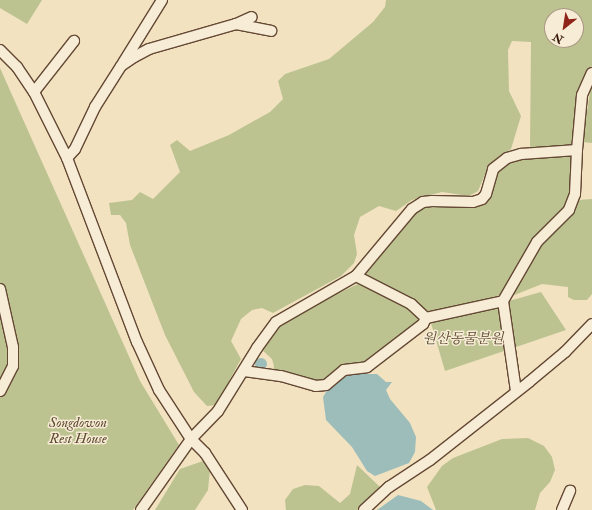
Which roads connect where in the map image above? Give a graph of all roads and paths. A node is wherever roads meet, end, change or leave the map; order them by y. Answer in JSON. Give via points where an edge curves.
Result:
{"nodes":[{"id":1,"x":162,"y":0,"type":"edge"},
{"id":2,"x":252,"y":17,"type":"dead end"},
{"id":3,"x":236,"y":24,"type":"junction"},
{"id":4,"x":271,"y":31,"type":"dead end"},
{"id":5,"x":74,"y":41,"type":"dead end"},
{"id":6,"x":0,"y":50,"type":"edge"},
{"id":7,"x":121,"y":66,"type":"junction"},
{"id":8,"x":592,"y":73,"type":"edge"},
{"id":9,"x":34,"y":92,"type":"junction"},
{"id":10,"x":577,"y":150,"type":"junction"},
{"id":11,"x":67,"y":158,"type":"junction"},
{"id":12,"x":356,"y":276,"type":"junction"},
{"id":13,"x":0,"y":288,"type":"edge"},
{"id":14,"x":503,"y":301,"type":"junction"},
{"id":15,"x":426,"y":318,"type":"junction"},
{"id":16,"x":592,"y":324,"type":"edge"},
{"id":17,"x":244,"y":371,"type":"junction"},
{"id":18,"x":0,"y":391,"type":"edge"},
{"id":19,"x":516,"y":391,"type":"junction"},
{"id":20,"x":191,"y":439,"type":"junction"},
{"id":21,"x":570,"y":491,"type":"dead end"},
{"id":22,"x":141,"y":510,"type":"edge"},
{"id":23,"x":242,"y":510,"type":"edge"},
{"id":24,"x":364,"y":510,"type":"edge"},
{"id":25,"x":562,"y":510,"type":"edge"}],
"edges":[{"from":1,"to":7,"type":"street"},
{"from":2,"to":3,"type":"street"},
{"from":3,"to":4,"type":"street"},
{"from":3,"to":7,"type":"street","via":[[149,49]]},
{"from":5,"to":9,"type":"street"},
{"from":6,"to":9,"type":"street","via":[[17,67]]},
{"from":7,"to":11,"type":"street","via":[[95,107],[75,149]]},
{"from":8,"to":10,"type":"street","via":[[582,95]]},
{"from":9,"to":11,"type":"street"},
{"from":10,"to":12,"type":"street","via":[[521,154],[507,158],[494,169],[482,199],[474,202],[432,201],[416,206]]},
{"from":10,"to":14,"type":"street","via":[[575,194],[569,210],[537,242]]},
{"from":11,"to":20,"type":"street","via":[[137,342],[159,390]]},
{"from":12,"to":15,"type":"street","via":[[411,304]]},
{"from":12,"to":17,"type":"street","via":[[276,322]]},
{"from":13,"to":18,"type":"street","via":[[13,347],[13,366]]},
{"from":14,"to":15,"type":"street"},
{"from":14,"to":19,"type":"street"},
{"from":15,"to":17,"type":"street","via":[[423,324],[367,367],[344,370],[326,385],[316,386],[281,376]]},
{"from":16,"to":19,"type":"street","via":[[565,352]]},
{"from":17,"to":20,"type":"street","via":[[218,411]]},
{"from":19,"to":24,"type":"street","via":[[430,460],[390,487]]},
{"from":20,"to":22,"type":"street"},
{"from":20,"to":23,"type":"street","via":[[205,453]]},
{"from":21,"to":25,"type":"street"}]}
